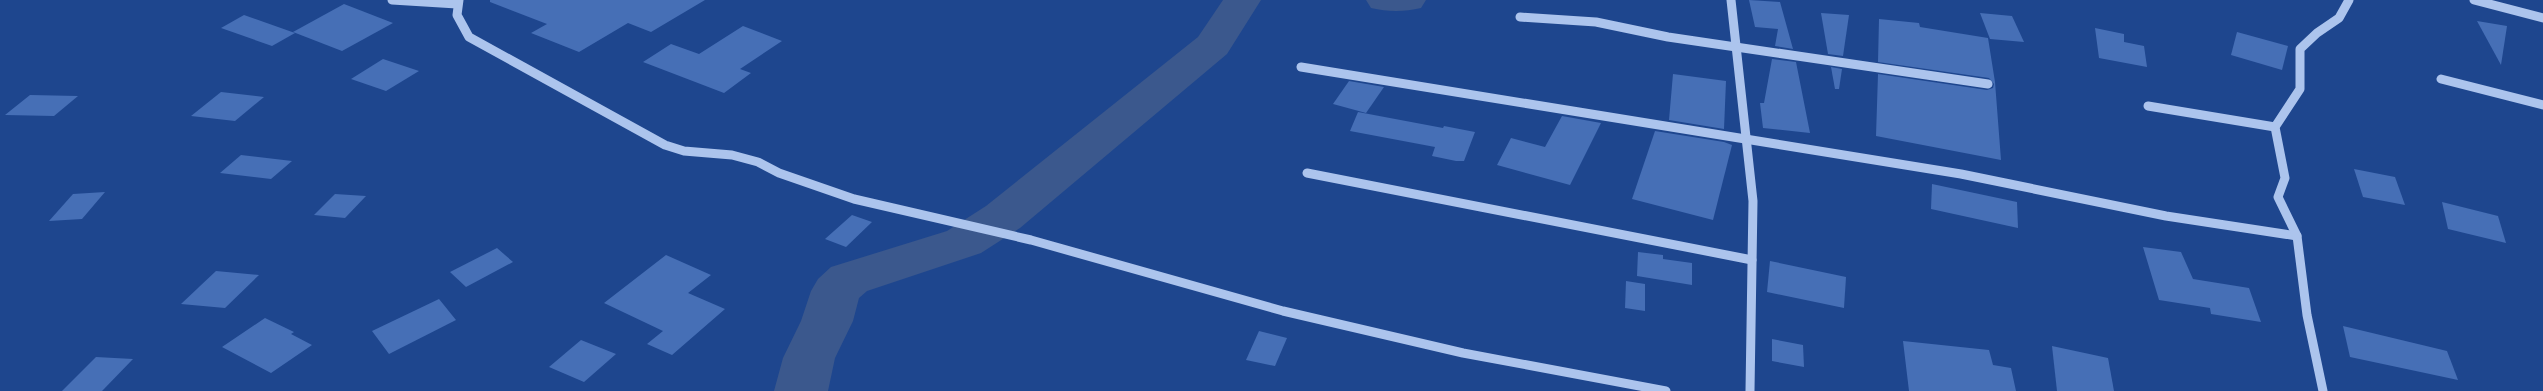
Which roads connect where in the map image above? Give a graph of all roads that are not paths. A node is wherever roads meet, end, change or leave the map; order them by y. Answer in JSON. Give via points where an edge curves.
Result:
{"nodes":[{"id":1,"x":392,"y":0,"type":"edge"},
{"id":2,"x":1731,"y":0,"type":"edge"},
{"id":3,"x":2349,"y":0,"type":"edge"},
{"id":4,"x":2474,"y":0,"type":"edge"},
{"id":5,"x":458,"y":2,"type":"edge"},
{"id":6,"x":1520,"y":17,"type":"dead end"},
{"id":7,"x":2543,"y":18,"type":"edge"},
{"id":8,"x":1738,"y":46,"type":"junction"},
{"id":9,"x":1300,"y":67,"type":"dead end"},
{"id":10,"x":2441,"y":79,"type":"dead end"},
{"id":11,"x":1988,"y":84,"type":"dead end"},
{"id":12,"x":2543,"y":105,"type":"edge"},
{"id":13,"x":2148,"y":106,"type":"dead end"},
{"id":14,"x":2275,"y":128,"type":"junction"},
{"id":15,"x":1748,"y":138,"type":"junction"},
{"id":16,"x":1307,"y":173,"type":"dead end"},
{"id":17,"x":2297,"y":236,"type":"junction"},
{"id":18,"x":1752,"y":260,"type":"junction"},
{"id":19,"x":1666,"y":391,"type":"edge"},
{"id":20,"x":1750,"y":391,"type":"edge"},
{"id":21,"x":2323,"y":391,"type":"edge"}],
"edges":[{"from":1,"to":5,"type":"street"},
{"from":2,"to":8,"type":"street"},
{"from":3,"to":14,"type":"street","via":[[2339,18],[2316,33],[2300,49],[2301,86],[2286,116]]},
{"from":4,"to":7,"type":"street"},
{"from":5,"to":19,"type":"street","via":[[457,18],[470,37],[665,145],[684,151],[741,158],[854,199],[1031,240],[1321,320],[1463,353]]},
{"from":6,"to":8,"type":"street","via":[[1596,22],[1668,37]]},
{"from":8,"to":11,"type":"street"},
{"from":8,"to":15,"type":"street"},
{"from":9,"to":15,"type":"street"},
{"from":10,"to":12,"type":"street"},
{"from":13,"to":14,"type":"street"},
{"from":14,"to":17,"type":"street","via":[[2285,178],[2278,197]]},
{"from":15,"to":17,"type":"street","via":[[1961,174],[2166,216]]},
{"from":15,"to":18,"type":"street","via":[[1753,201]]},
{"from":16,"to":18,"type":"street"},
{"from":17,"to":21,"type":"street","via":[[2307,315]]},
{"from":18,"to":20,"type":"street"}]}
